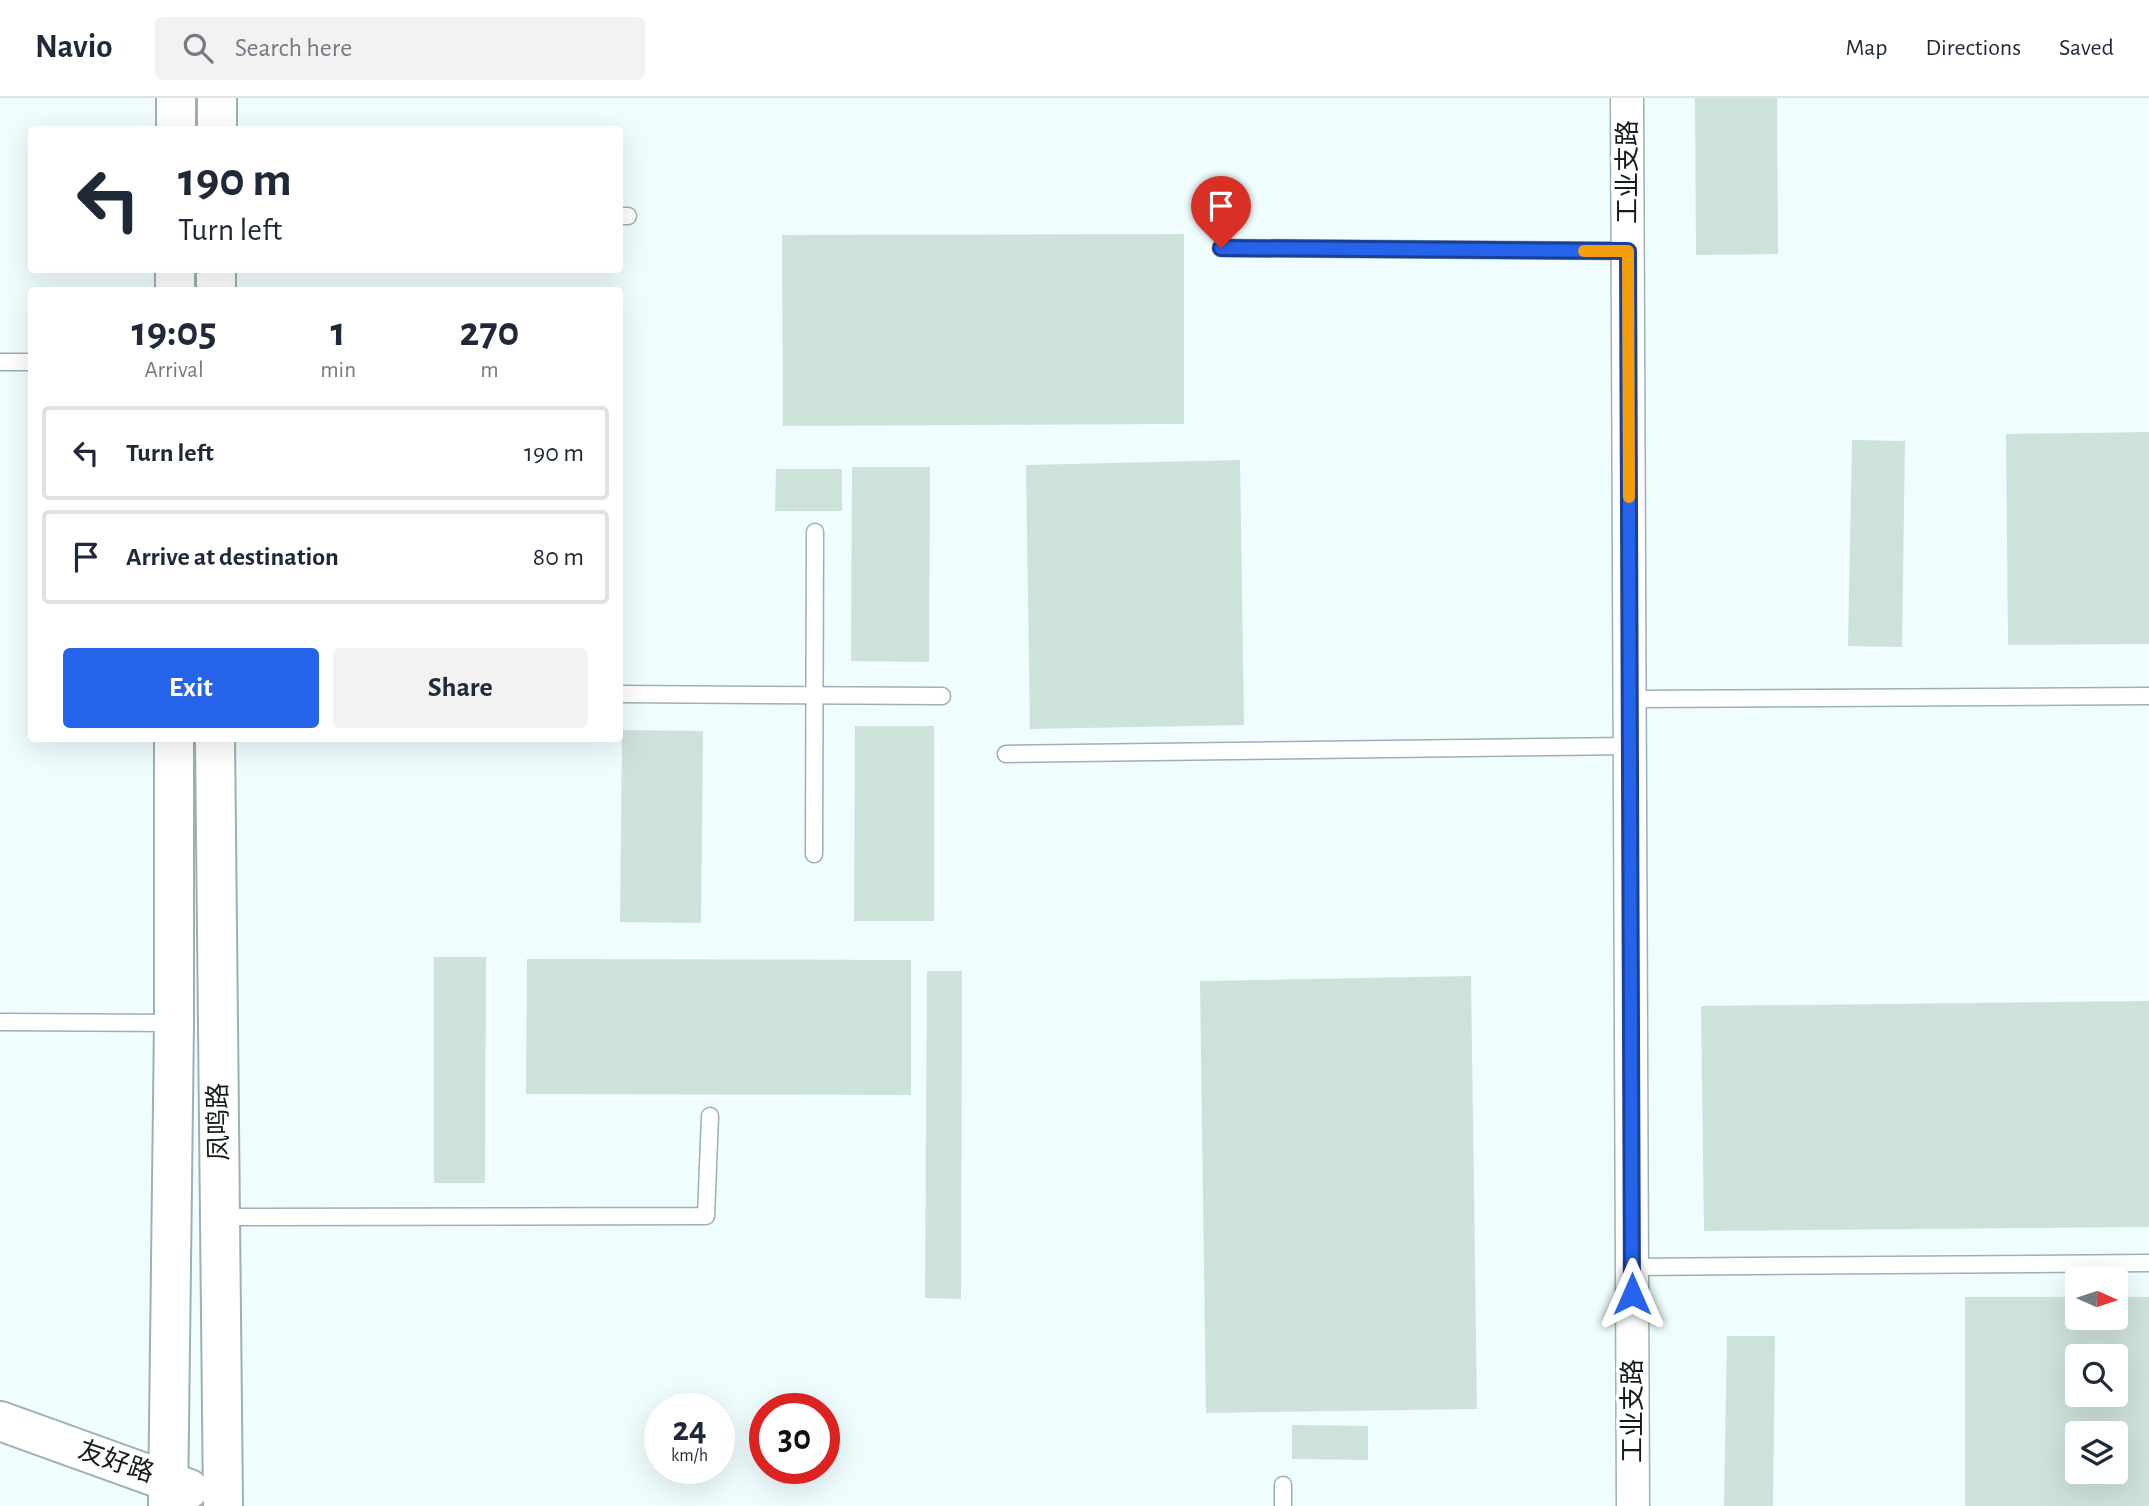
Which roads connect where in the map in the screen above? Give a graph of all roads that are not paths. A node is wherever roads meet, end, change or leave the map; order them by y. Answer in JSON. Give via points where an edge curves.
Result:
{"nodes":[{"id":1,"x":176,"y":98,"type":"edge"},
{"id":2,"x":217,"y":98,"type":"edge"},
{"id":3,"x":1627,"y":98,"type":"edge"},
{"id":4,"x":176,"y":126,"type":"edge"},
{"id":5,"x":216,"y":126,"type":"edge"},
{"id":6,"x":1221,"y":248,"type":"dead end"},
{"id":7,"x":1628,"y":251,"type":"junction"},
{"id":8,"x":0,"y":362,"type":"edge"},
{"id":9,"x":28,"y":362,"type":"edge"},
{"id":10,"x":815,"y":532,"type":"dead end"},
{"id":11,"x":623,"y":694,"type":"edge"},
{"id":12,"x":814,"y":695,"type":"junction"},
{"id":13,"x":942,"y":696,"type":"dead end"},
{"id":14,"x":2149,"y":696,"type":"edge"},
{"id":15,"x":1630,"y":699,"type":"junction"},
{"id":16,"x":174,"y":742,"type":"edge"},
{"id":17,"x":215,"y":742,"type":"edge"},
{"id":18,"x":1630,"y":746,"type":"junction"},
{"id":19,"x":1006,"y":754,"type":"dead end"},
{"id":20,"x":814,"y":854,"type":"dead end"},
{"id":21,"x":0,"y":1022,"type":"edge"},
{"id":22,"x":174,"y":1023,"type":"junction"},
{"id":23,"x":710,"y":1116,"type":"dead end"},
{"id":24,"x":220,"y":1217,"type":"junction"},
{"id":25,"x":2149,"y":1264,"type":"edge"},
{"id":26,"x":1632,"y":1267,"type":"junction"},
{"id":27,"x":0,"y":1421,"type":"edge"},
{"id":28,"x":1283,"y":1485,"type":"dead end"},
{"id":29,"x":168,"y":1493,"type":"edge"},
{"id":30,"x":226,"y":1505,"type":"edge"},
{"id":31,"x":1283,"y":1506,"type":"edge"},
{"id":32,"x":1633,"y":1506,"type":"edge"}],
"edges":[{"from":1,"to":4,"type":"street"},
{"from":2,"to":5,"type":"street"},
{"from":3,"to":7,"type":"street","name":"工业支路"},
{"from":6,"to":7,"type":"lane"},
{"from":7,"to":15,"type":"street","name":"工业支路"},
{"from":8,"to":9,"type":"lane"},
{"from":10,"to":12,"type":"lane"},
{"from":11,"to":12,"type":"lane"},
{"from":12,"to":13,"type":"lane"},
{"from":12,"to":20,"type":"lane"},
{"from":14,"to":15,"type":"lane"},
{"from":15,"to":18,"type":"street","name":"工业支路"},
{"from":16,"to":22,"type":"street","name":"凤鸣路"},
{"from":17,"to":24,"type":"street","name":"凤鸣路"},
{"from":18,"to":19,"type":"lane"},
{"from":18,"to":26,"type":"street","name":"工业支路"},
{"from":21,"to":22,"type":"lane"},
{"from":22,"to":29,"type":"street","name":"凤鸣路"},
{"from":23,"to":24,"type":"lane","via":[[706,1216]]},
{"from":24,"to":30,"type":"street","name":"凤鸣路"},
{"from":25,"to":26,"type":"lane"},
{"from":26,"to":32,"type":"street","name":"工业支路"},
{"from":27,"to":29,"type":"street","name":"友好路"},
{"from":28,"to":31,"type":"lane"},
{"from":29,"to":30,"type":"street","name":"友好路"}]}
